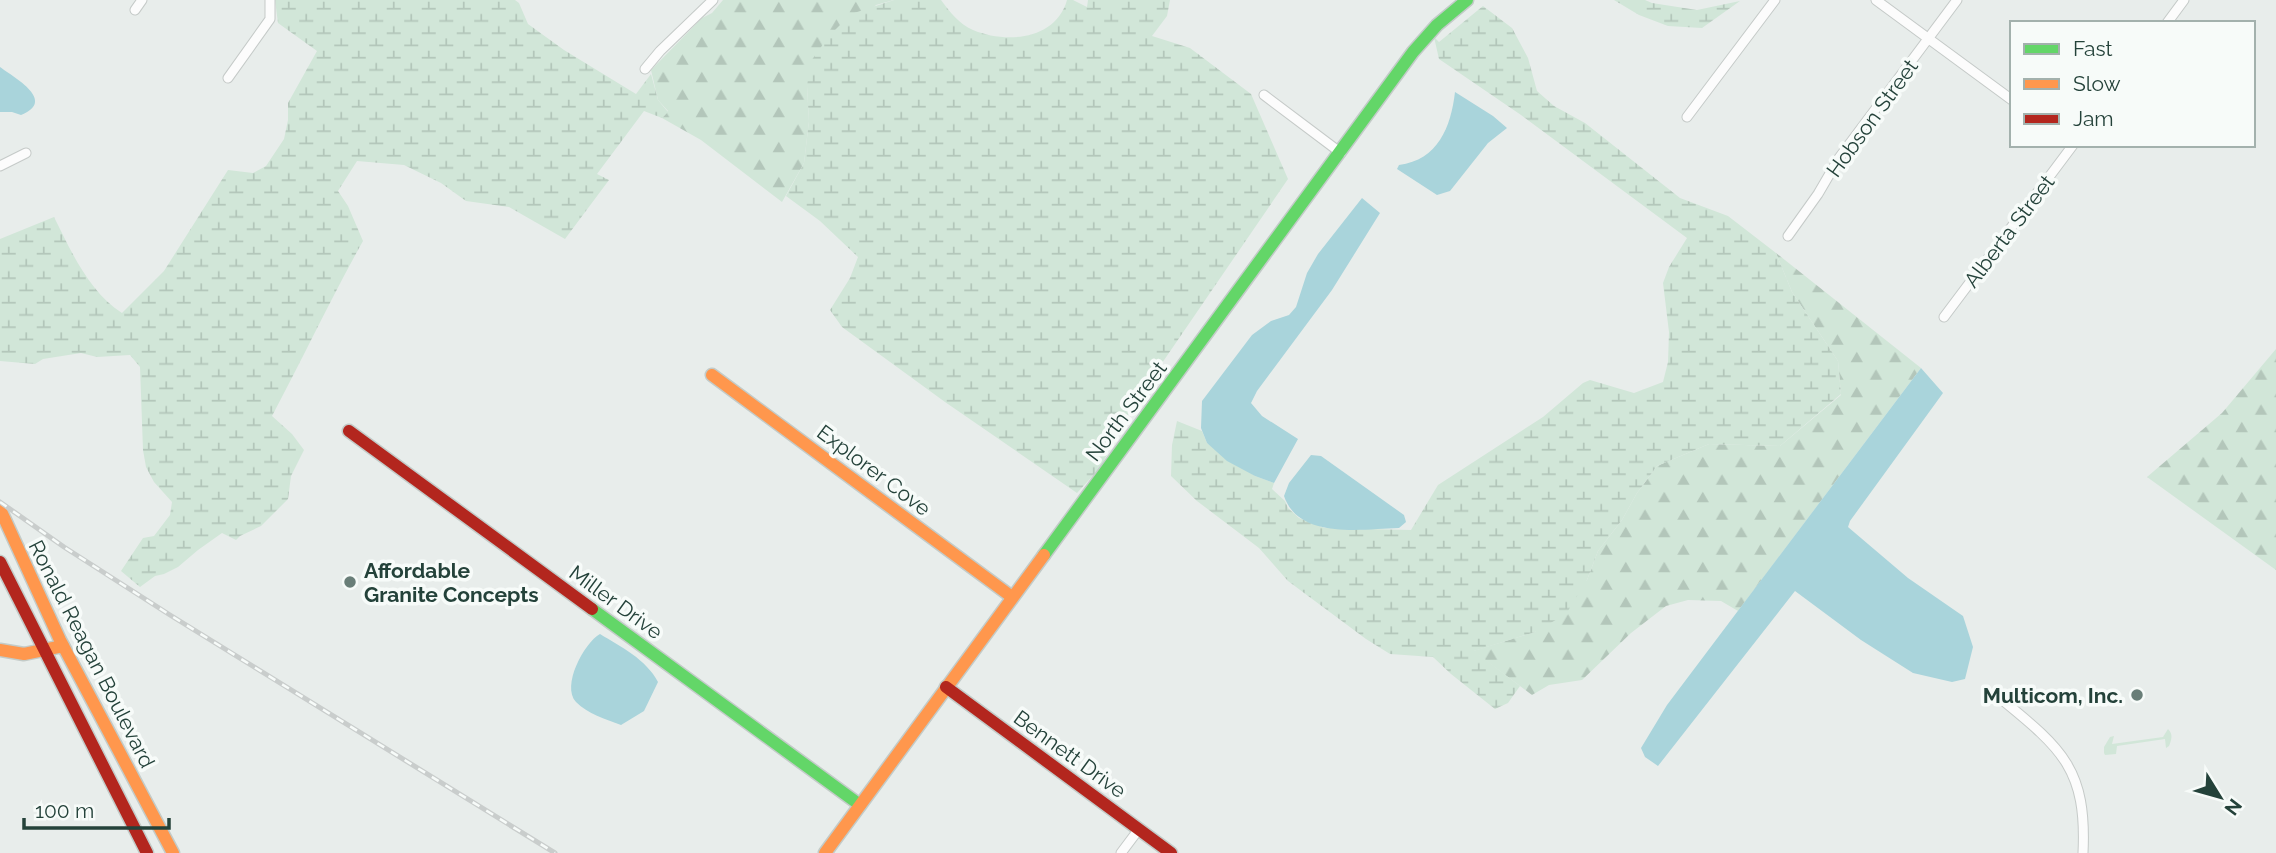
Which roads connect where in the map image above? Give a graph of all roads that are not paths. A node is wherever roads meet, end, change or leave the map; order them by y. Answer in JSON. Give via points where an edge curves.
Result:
{"nodes":[{"id":1,"x":142,"y":0,"type":"edge"},
{"id":2,"x":270,"y":0,"type":"edge"},
{"id":3,"x":713,"y":0,"type":"edge"},
{"id":4,"x":1467,"y":0,"type":"edge"},
{"id":5,"x":1775,"y":0,"type":"edge"},
{"id":6,"x":1876,"y":0,"type":"edge"},
{"id":7,"x":1957,"y":0,"type":"edge"},
{"id":8,"x":2184,"y":0,"type":"edge"},
{"id":9,"x":135,"y":10,"type":"dead end"},
{"id":10,"x":2168,"y":21,"type":"edge"},
{"id":11,"x":1929,"y":39,"type":"junction"},
{"id":12,"x":645,"y":69,"type":"dead end"},
{"id":13,"x":228,"y":78,"type":"dead end"},
{"id":14,"x":1265,"y":95,"type":"dead end"},
{"id":15,"x":2010,"y":99,"type":"edge"},
{"id":16,"x":1687,"y":117,"type":"dead end"},
{"id":17,"x":2072,"y":147,"type":"edge"},
{"id":18,"x":26,"y":153,"type":"dead end"},
{"id":19,"x":1341,"y":153,"type":"junction"},
{"id":20,"x":0,"y":166,"type":"edge"},
{"id":21,"x":1788,"y":236,"type":"dead end"},
{"id":22,"x":1944,"y":317,"type":"dead end"},
{"id":23,"x":712,"y":375,"type":"dead end"},
{"id":24,"x":349,"y":431,"type":"dead end"},
{"id":25,"x":0,"y":509,"type":"edge"},
{"id":26,"x":0,"y":562,"type":"edge"},
{"id":27,"x":1012,"y":597,"type":"junction"},
{"id":28,"x":64,"y":646,"type":"junction"},
{"id":29,"x":0,"y":650,"type":"edge"},
{"id":30,"x":44,"y":651,"type":"junction"},
{"id":31,"x":946,"y":687,"type":"junction"},
{"id":32,"x":2001,"y":699,"type":"dead end"},
{"id":33,"x":860,"y":805,"type":"junction"},
{"id":34,"x":1139,"y":829,"type":"junction"},
{"id":35,"x":147,"y":853,"type":"edge"},
{"id":36,"x":173,"y":853,"type":"edge"},
{"id":37,"x":825,"y":853,"type":"edge"},
{"id":38,"x":1121,"y":853,"type":"edge"},
{"id":39,"x":1171,"y":853,"type":"edge"},
{"id":40,"x":2083,"y":853,"type":"edge"}],
"edges":[{"from":1,"to":9,"type":"street"},
{"from":2,"to":13,"type":"street","via":[[270,19]]},
{"from":3,"to":12,"type":"street"},
{"from":4,"to":19,"type":"street","name":"North Street","via":[[1413,52]]},
{"from":5,"to":16,"type":"street"},
{"from":6,"to":11,"type":"street"},
{"from":7,"to":11,"type":"street","name":"Hobson Street"},
{"from":8,"to":10,"type":"street"},
{"from":11,"to":15,"type":"street"},
{"from":11,"to":21,"type":"street","name":"Hobson Street","via":[[1839,158]]},
{"from":14,"to":19,"type":"street"},
{"from":17,"to":22,"type":"street","name":"Alberta Street"},
{"from":18,"to":20,"type":"street"},
{"from":19,"to":27,"type":"street","name":"North Street"},
{"from":23,"to":27,"type":"street","name":"Explorer Cove"},
{"from":24,"to":33,"type":"street","name":"Miller Drive"},
{"from":25,"to":28,"type":"street","name":"Ronald Reagan Boulevard"},
{"from":26,"to":30,"type":"street","name":"Ronald Reagan Boulevard"},
{"from":27,"to":31,"type":"street","name":"North Street"},
{"from":28,"to":30,"type":"street"},
{"from":28,"to":36,"type":"street","name":"Ronald Reagan Boulevard"},
{"from":29,"to":30,"type":"street","via":[[14,656]]},
{"from":30,"to":35,"type":"street","name":"Ronald Reagan Boulevard"},
{"from":31,"to":33,"type":"street","name":"North Street"},
{"from":31,"to":34,"type":"street","name":"Bennett Drive"},
{"from":32,"to":40,"type":"street","via":[[2051,741],[2066,760],[2082,805]]},
{"from":33,"to":37,"type":"street","name":"North Street"},
{"from":34,"to":38,"type":"street"},
{"from":34,"to":39,"type":"street","name":"Bennett Drive"}]}
